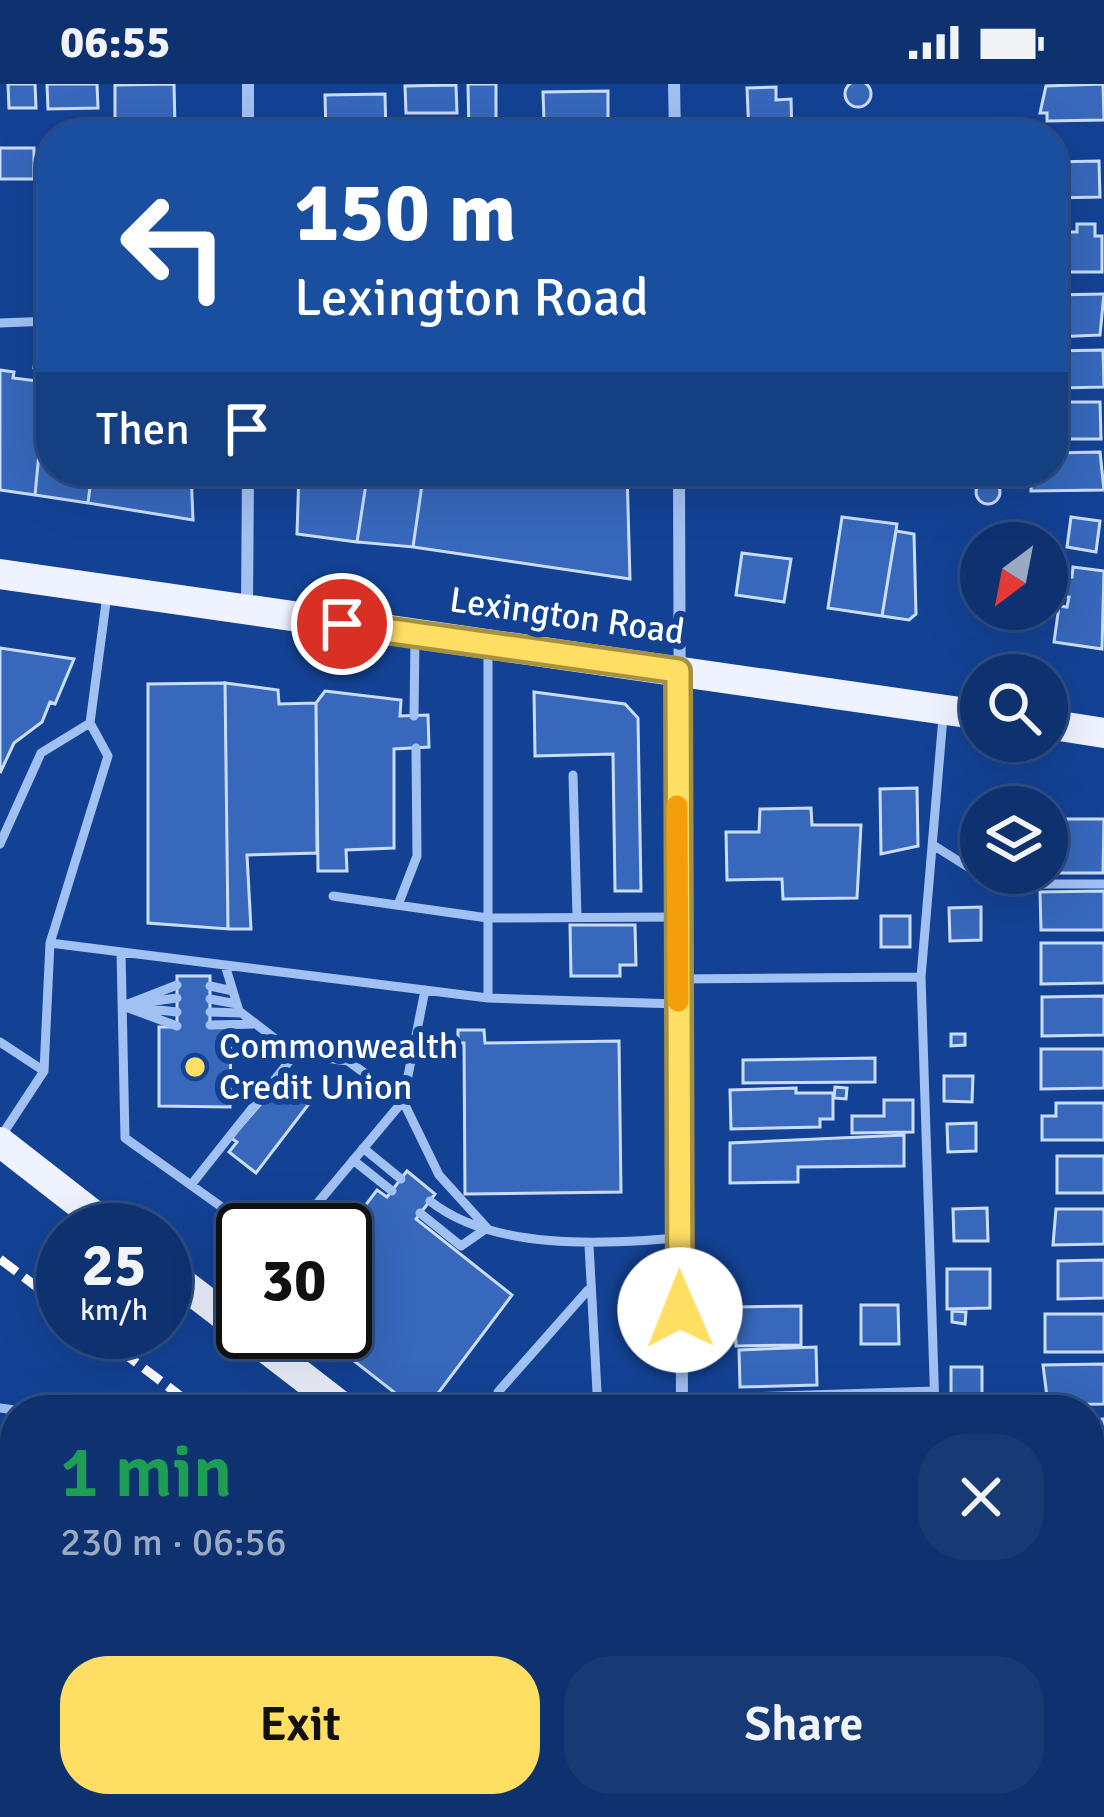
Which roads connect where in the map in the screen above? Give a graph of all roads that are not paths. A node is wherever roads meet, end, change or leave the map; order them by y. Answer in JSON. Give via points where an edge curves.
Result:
{"nodes":[{"id":1,"x":248,"y":84,"type":"edge"},
{"id":2,"x":674,"y":84,"type":"edge"},
{"id":3,"x":248,"y":120,"type":"edge"},
{"id":4,"x":675,"y":120,"type":"edge"},
{"id":5,"x":36,"y":322,"type":"edge"},
{"id":6,"x":0,"y":323,"type":"edge"},
{"id":7,"x":248,"y":486,"type":"edge"},
{"id":8,"x":679,"y":486,"type":"edge"},
{"id":9,"x":9,"y":579,"type":"edge"},
{"id":10,"x":107,"y":590,"type":"junction"},
{"id":11,"x":248,"y":610,"type":"junction"},
{"id":12,"x":415,"y":634,"type":"junction"},
{"id":13,"x":488,"y":645,"type":"junction"},
{"id":14,"x":678,"y":671,"type":"junction"},
{"id":15,"x":944,"y":709,"type":"junction"},
{"id":16,"x":960,"y":712,"type":"edge"},
{"id":17,"x":414,"y":716,"type":"dead end"},
{"id":18,"x":90,"y":723,"type":"junction"},
{"id":19,"x":1068,"y":727,"type":"edge"},
{"id":20,"x":1104,"y":733,"type":"edge"},
{"id":21,"x":416,"y":748,"type":"dead end"},
{"id":22,"x":573,"y":775,"type":"dead end"},
{"id":23,"x":0,"y":844,"type":"edge"},
{"id":24,"x":934,"y":845,"type":"junction"},
{"id":25,"x":1104,"y":884,"type":"edge"},
{"id":26,"x":333,"y":896,"type":"dead end"},
{"id":27,"x":398,"y":905,"type":"junction"},
{"id":28,"x":577,"y":917,"type":"junction"},
{"id":29,"x":677,"y":917,"type":"junction"},
{"id":30,"x":488,"y":918,"type":"junction"},
{"id":31,"x":50,"y":943,"type":"junction"},
{"id":32,"x":121,"y":952,"type":"junction"},
{"id":33,"x":225,"y":965,"type":"junction"},
{"id":34,"x":921,"y":977,"type":"junction"},
{"id":35,"x":678,"y":979,"type":"junction"},
{"id":36,"x":177,"y":985,"type":"dead end"},
{"id":37,"x":210,"y":986,"type":"dead end"},
{"id":38,"x":425,"y":990,"type":"junction"},
{"id":39,"x":233,"y":991,"type":"junction"},
{"id":40,"x":177,"y":998,"type":"dead end"},
{"id":41,"x":488,"y":998,"type":"junction"},
{"id":42,"x":210,"y":999,"type":"dead end"},
{"id":43,"x":678,"y":1004,"type":"junction"},
{"id":44,"x":123,"y":1006,"type":"junction"},
{"id":45,"x":240,"y":1008,"type":"junction"},
{"id":46,"x":177,"y":1012,"type":"dead end"},
{"id":47,"x":210,"y":1012,"type":"dead end"},
{"id":48,"x":256,"y":1024,"type":"junction"},
{"id":49,"x":210,"y":1025,"type":"dead end"},
{"id":50,"x":177,"y":1026,"type":"dead end"},
{"id":51,"x":0,"y":1042,"type":"edge"},
{"id":52,"x":295,"y":1054,"type":"junction"},
{"id":53,"x":44,"y":1071,"type":"junction"},
{"id":54,"x":403,"y":1101,"type":"junction"},
{"id":55,"x":0,"y":1141,"type":"edge"},
{"id":56,"x":363,"y":1148,"type":"junction"},
{"id":57,"x":353,"y":1160,"type":"junction"},
{"id":58,"x":401,"y":1179,"type":"dead end"},
{"id":59,"x":191,"y":1185,"type":"junction"},
{"id":60,"x":392,"y":1191,"type":"dead end"},
{"id":61,"x":430,"y":1201,"type":"dead end"},
{"id":62,"x":79,"y":1203,"type":"edge"},
{"id":63,"x":216,"y":1203,"type":"edge"},
{"id":64,"x":317,"y":1203,"type":"edge"},
{"id":65,"x":420,"y":1214,"type":"dead end"},
{"id":66,"x":487,"y":1228,"type":"junction"},
{"id":67,"x":680,"y":1238,"type":"junction"},
{"id":68,"x":589,"y":1245,"type":"junction"},
{"id":69,"x":588,"y":1290,"type":"junction"},
{"id":70,"x":287,"y":1359,"type":"edge"},
{"id":71,"x":934,"y":1390,"type":"junction"},
{"id":72,"x":329,"y":1395,"type":"edge"},
{"id":73,"x":498,"y":1395,"type":"edge"},
{"id":74,"x":597,"y":1395,"type":"edge"},
{"id":75,"x":682,"y":1395,"type":"edge"},
{"id":76,"x":850,"y":1395,"type":"edge"},
{"id":77,"x":934,"y":1395,"type":"edge"}],
"edges":[{"from":1,"to":3,"type":"street"},
{"from":2,"to":4,"type":"street"},
{"from":5,"to":6,"type":"lane"},
{"from":7,"to":11,"type":"street"},
{"from":8,"to":14,"type":"street"},
{"from":9,"to":10,"type":"main road","name":"Lexington Road"},
{"from":10,"to":11,"type":"main road","name":"Lexington Road"},
{"from":10,"to":18,"type":"lane"},
{"from":11,"to":12,"type":"main road","name":"Lexington Road"},
{"from":12,"to":13,"type":"main road","name":"Lexington Road"},
{"from":12,"to":17,"type":"lane"},
{"from":13,"to":14,"type":"main road","name":"Lexington Road"},
{"from":13,"to":30,"type":"lane"},
{"from":14,"to":15,"type":"main road","name":"Lexington Road"},
{"from":14,"to":29,"type":"street"},
{"from":15,"to":16,"type":"main road","name":"Lexington Road"},
{"from":15,"to":24,"type":"lane"},
{"from":18,"to":23,"type":"lane","via":[[40,753]]},
{"from":18,"to":31,"type":"lane","via":[[108,756]]},
{"from":19,"to":20,"type":"main road"},
{"from":21,"to":27,"type":"lane","via":[[417,856]]},
{"from":22,"to":28,"type":"lane"},
{"from":24,"to":25,"type":"lane","via":[[995,884]]},
{"from":24,"to":34,"type":"lane"},
{"from":26,"to":27,"type":"lane"},
{"from":27,"to":30,"type":"lane"},
{"from":28,"to":29,"type":"lane"},
{"from":28,"to":30,"type":"lane"},
{"from":29,"to":35,"type":"street"},
{"from":30,"to":41,"type":"lane"},
{"from":31,"to":32,"type":"lane"},
{"from":31,"to":53,"type":"lane"},
{"from":32,"to":33,"type":"lane"},
{"from":32,"to":44,"type":"lane"},
{"from":33,"to":38,"type":"lane"},
{"from":33,"to":39,"type":"lane"},
{"from":34,"to":35,"type":"lane"},
{"from":34,"to":71,"type":"lane"},
{"from":35,"to":43,"type":"street"},
{"from":36,"to":44,"type":"lane"},
{"from":37,"to":39,"type":"lane"},
{"from":38,"to":41,"type":"lane"},
{"from":38,"to":54,"type":"lane"},
{"from":39,"to":45,"type":"lane"},
{"from":40,"to":44,"type":"lane"},
{"from":41,"to":43,"type":"lane"},
{"from":42,"to":45,"type":"lane"},
{"from":43,"to":67,"type":"street"},
{"from":44,"to":46,"type":"lane"},
{"from":44,"to":50,"type":"lane"},
{"from":44,"to":59,"type":"lane","via":[[125,1138]]},
{"from":45,"to":47,"type":"lane"},
{"from":45,"to":48,"type":"lane"},
{"from":48,"to":49,"type":"lane"},
{"from":48,"to":52,"type":"lane"},
{"from":51,"to":53,"type":"lane"},
{"from":52,"to":54,"type":"lane","via":[[348,1060]]},
{"from":52,"to":59,"type":"lane"},
{"from":53,"to":55,"type":"lane"},
{"from":54,"to":56,"type":"lane"},
{"from":54,"to":66,"type":"lane","via":[[439,1175]]},
{"from":55,"to":62,"type":"main road"},
{"from":56,"to":57,"type":"lane"},
{"from":56,"to":58,"type":"lane"},
{"from":57,"to":60,"type":"lane"},
{"from":57,"to":64,"type":"lane"},
{"from":59,"to":63,"type":"lane"},
{"from":61,"to":66,"type":"lane","via":[[454,1220]]},
{"from":65,"to":66,"type":"lane","via":[[461,1246]]},
{"from":66,"to":68,"type":"lane"},
{"from":67,"to":68,"type":"lane"},
{"from":67,"to":75,"type":"street"},
{"from":68,"to":69,"type":"lane"},
{"from":69,"to":73,"type":"lane"},
{"from":69,"to":74,"type":"lane"},
{"from":70,"to":72,"type":"main road"},
{"from":71,"to":76,"type":"lane"},
{"from":71,"to":77,"type":"lane"}]}
